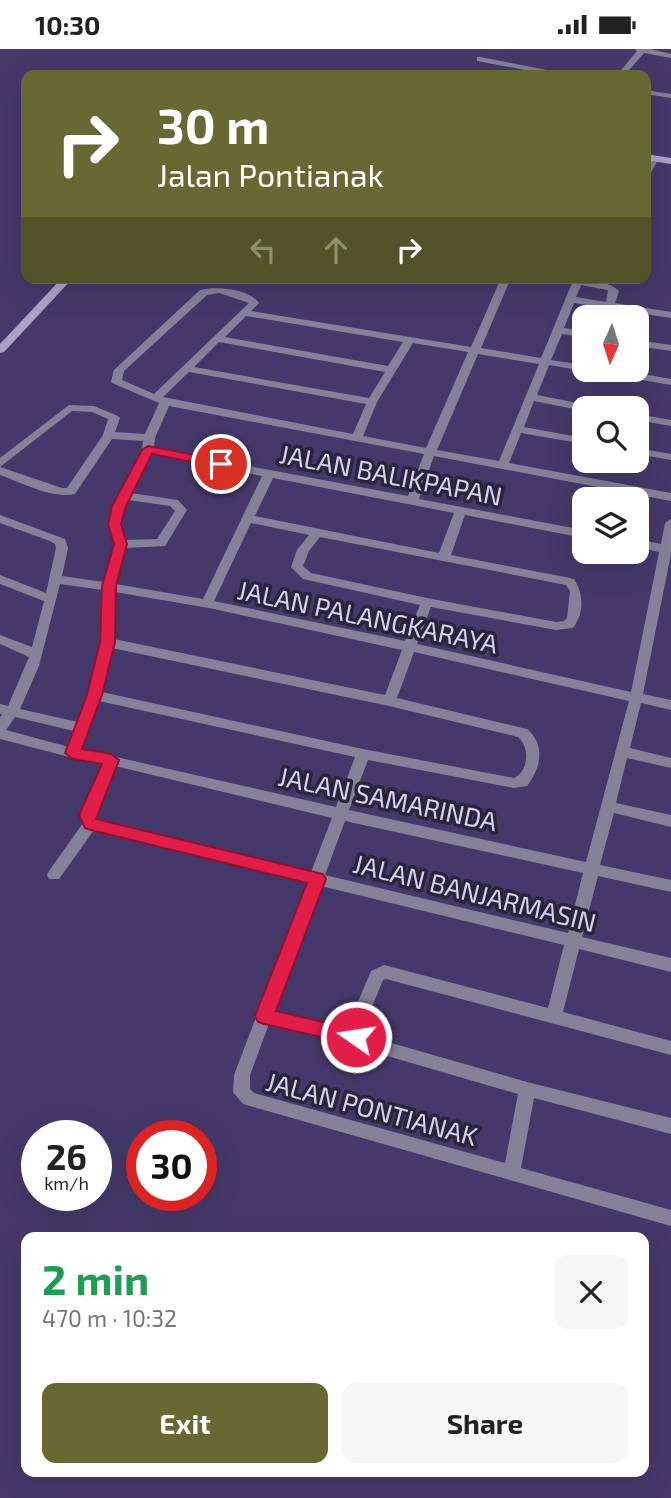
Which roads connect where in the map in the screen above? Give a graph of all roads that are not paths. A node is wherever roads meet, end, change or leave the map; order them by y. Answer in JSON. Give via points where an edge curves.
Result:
{"nodes":[{"id":1,"x":641,"y":49,"type":"edge"},
{"id":2,"x":671,"y":56,"type":"edge"},
{"id":3,"x":480,"y":59,"type":"dead end"},
{"id":4,"x":537,"y":70,"type":"edge"},
{"id":5,"x":625,"y":70,"type":"edge"},
{"id":6,"x":651,"y":93,"type":"edge"},
{"id":7,"x":671,"y":96,"type":"edge"},
{"id":8,"x":651,"y":157,"type":"edge"},
{"id":9,"x":671,"y":161,"type":"edge"},
{"id":10,"x":62,"y":284,"type":"edge"},
{"id":11,"x":503,"y":284,"type":"edge"},
{"id":12,"x":577,"y":284,"type":"edge"},
{"id":13,"x":592,"y":284,"type":"edge"},
{"id":14,"x":570,"y":299,"type":"junction"},
{"id":15,"x":610,"y":305,"type":"joint"},
{"id":16,"x":649,"y":311,"type":"edge"},
{"id":17,"x":244,"y":313,"type":"junction"},
{"id":18,"x":671,"y":315,"type":"edge"},
{"id":19,"x":557,"y":330,"type":"junction"},
{"id":20,"x":572,"y":332,"type":"edge"},
{"id":21,"x":217,"y":339,"type":"junction"},
{"id":22,"x":410,"y":339,"type":"junction"},
{"id":23,"x":649,"y":345,"type":"edge"},
{"id":24,"x":475,"y":348,"type":"junction"},
{"id":25,"x":671,"y":348,"type":"edge"},
{"id":26,"x":0,"y":350,"type":"edge"},
{"id":27,"x":545,"y":361,"type":"junction"},
{"id":28,"x":572,"y":365,"type":"edge"},
{"id":29,"x":188,"y":369,"type":"junction"},
{"id":30,"x":391,"y":370,"type":"junction"},
{"id":31,"x":649,"y":378,"type":"edge"},
{"id":32,"x":671,"y":382,"type":"edge"},
{"id":33,"x":531,"y":397,"type":"junction"},
{"id":34,"x":161,"y":399,"type":"junction"},
{"id":35,"x":372,"y":403,"type":"junction"},
{"id":36,"x":572,"y":405,"type":"edge"},
{"id":37,"x":649,"y":419,"type":"edge"},
{"id":38,"x":671,"y":423,"type":"edge"},
{"id":39,"x":516,"y":429,"type":"junction"},
{"id":40,"x":109,"y":435,"type":"junction"},
{"id":41,"x":356,"y":439,"type":"junction"},
{"id":42,"x":572,"y":440,"type":"edge"},
{"id":43,"x":149,"y":444,"type":"junction"},
{"id":44,"x":430,"y":452,"type":"junction"},
{"id":45,"x":649,"y":453,"type":"edge"},
{"id":46,"x":671,"y":457,"type":"edge"},
{"id":47,"x":0,"y":464,"type":"edge"},
{"id":48,"x":503,"y":464,"type":"junction"},
{"id":49,"x":0,"y":471,"type":"edge"},
{"id":50,"x":269,"y":474,"type":"junction"},
{"id":51,"x":126,"y":496,"type":"junction"},
{"id":52,"x":671,"y":498,"type":"edge"},
{"id":53,"x":413,"y":501,"type":"junction"},
{"id":54,"x":461,"y":510,"type":"junction"},
{"id":55,"x":247,"y":518,"type":"junction"},
{"id":56,"x":0,"y":519,"type":"edge"},
{"id":57,"x":671,"y":523,"type":"edge"},
{"id":58,"x":572,"y":532,"type":"edge"},
{"id":59,"x":317,"y":533,"type":"junction"},
{"id":60,"x":120,"y":544,"type":"junction"},
{"id":61,"x":649,"y":545,"type":"edge"},
{"id":62,"x":668,"y":549,"type":"edge"},
{"id":63,"x":444,"y":557,"type":"junction"},
{"id":64,"x":0,"y":579,"type":"edge"},
{"id":65,"x":54,"y":579,"type":"junction"},
{"id":66,"x":109,"y":586,"type":"junction"},
{"id":67,"x":50,"y":599,"type":"junction"},
{"id":68,"x":427,"y":602,"type":"junction"},
{"id":69,"x":205,"y":605,"type":"junction"},
{"id":70,"x":0,"y":639,"type":"edge"},
{"id":71,"x":107,"y":642,"type":"junction"},
{"id":72,"x":408,"y":647,"type":"junction"},
{"id":73,"x":35,"y":654,"type":"junction"},
{"id":74,"x":94,"y":695,"type":"junction"},
{"id":75,"x":636,"y":698,"type":"junction"},
{"id":76,"x":389,"y":701,"type":"junction"},
{"id":77,"x":671,"y":705,"type":"edge"},
{"id":78,"x":7,"y":710,"type":"edge"},
{"id":79,"x":0,"y":728,"type":"edge"},
{"id":80,"x":82,"y":728,"type":"junction"},
{"id":81,"x":0,"y":734,"type":"edge"},
{"id":82,"x":623,"y":752,"type":"junction"},
{"id":83,"x":73,"y":753,"type":"junction"},
{"id":84,"x":363,"y":754,"type":"junction"},
{"id":85,"x":111,"y":760,"type":"junction"},
{"id":86,"x":671,"y":763,"type":"edge"},
{"id":87,"x":607,"y":806,"type":"junction"},
{"id":88,"x":340,"y":814,"type":"junction"},
{"id":89,"x":671,"y":821,"type":"edge"},
{"id":90,"x":91,"y":824,"type":"junction"},
{"id":91,"x":591,"y":867,"type":"junction"},
{"id":92,"x":54,"y":875,"type":"dead end"},
{"id":93,"x":317,"y":879,"type":"junction"},
{"id":94,"x":671,"y":886,"type":"edge"},
{"id":95,"x":573,"y":941,"type":"junction"},
{"id":96,"x":671,"y":965,"type":"edge"},
{"id":97,"x":264,"y":1016,"type":"junction"},
{"id":98,"x":554,"y":1016,"type":"junction"},
{"id":99,"x":356,"y":1037,"type":"junction"},
{"id":100,"x":671,"y":1048,"type":"edge"},
{"id":101,"x":527,"y":1089,"type":"junction"},
{"id":102,"x":671,"y":1126,"type":"edge"},
{"id":103,"x":512,"y":1172,"type":"junction"},
{"id":104,"x":671,"y":1217,"type":"edge"}],
"edges":[{"from":1,"to":2,"type":"street"},
{"from":1,"to":5,"type":"street"},
{"from":3,"to":4,"type":"street"},
{"from":6,"to":7,"type":"street"},
{"from":8,"to":9,"type":"main road"},
{"from":10,"to":26,"type":"main road"},
{"from":11,"to":24,"type":"street"},
{"from":12,"to":14,"type":"street"},
{"from":13,"to":15,"type":"street","via":[[614,291]]},
{"from":14,"to":15,"type":"street"},
{"from":14,"to":19,"type":"street"},
{"from":16,"to":18,"type":"street"},
{"from":17,"to":21,"type":"street"},
{"from":17,"to":22,"type":"street"},
{"from":17,"to":34,"type":"street","via":[[254,303],[251,299],[219,290],[204,292],[116,373],[116,381]]},
{"from":19,"to":20,"type":"street"},
{"from":19,"to":27,"type":"street"},
{"from":21,"to":29,"type":"street"},
{"from":21,"to":30,"type":"street"},
{"from":22,"to":24,"type":"street"},
{"from":22,"to":30,"type":"street"},
{"from":23,"to":25,"type":"street"},
{"from":24,"to":27,"type":"street"},
{"from":24,"to":44,"type":"street"},
{"from":27,"to":28,"type":"street"},
{"from":27,"to":33,"type":"street"},
{"from":29,"to":34,"type":"street"},
{"from":29,"to":35,"type":"street"},
{"from":30,"to":35,"type":"street"},
{"from":31,"to":32,"type":"street"},
{"from":33,"to":36,"type":"street"},
{"from":33,"to":39,"type":"street"},
{"from":34,"to":41,"type":"street"},
{"from":34,"to":43,"type":"street"},
{"from":35,"to":41,"type":"street"},
{"from":37,"to":38,"type":"street"},
{"from":39,"to":42,"type":"street"},
{"from":39,"to":48,"type":"street"},
{"from":40,"to":43,"type":"street","name":"JALAN BALIKPAPAN"},
{"from":40,"to":47,"type":"street","via":[[114,418],[94,409],[69,408]]},
{"from":40,"to":49,"type":"street","via":[[71,491],[61,492]]},
{"from":41,"to":44,"type":"street"},
{"from":43,"to":50,"type":"street","name":"JALAN BALIKPAPAN"},
{"from":43,"to":51,"type":"street"},
{"from":44,"to":48,"type":"street"},
{"from":44,"to":53,"type":"street"},
{"from":45,"to":46,"type":"street"},
{"from":48,"to":52,"type":"street"},
{"from":50,"to":53,"type":"street","name":"JALAN BALIKPAPAN"},
{"from":50,"to":55,"type":"street"},
{"from":51,"to":60,"type":"street","via":[[114,524]]},
{"from":51,"to":60,"type":"street","via":[[173,503],[181,510],[161,543]]},
{"from":53,"to":54,"type":"street","name":"JALAN BALIKPAPAN"},
{"from":54,"to":58,"type":"street","name":"JALAN BALIKPAPAN"},
{"from":54,"to":63,"type":"street"},
{"from":55,"to":59,"type":"street"},
{"from":55,"to":69,"type":"street"},
{"from":56,"to":65,"type":"street","via":[[61,542]]},
{"from":57,"to":62,"type":"street"},
{"from":59,"to":63,"type":"street"},
{"from":59,"to":68,"type":"street","via":[[303,550],[297,567],[301,573]]},
{"from":60,"to":66,"type":"street"},
{"from":61,"to":62,"type":"street"},
{"from":62,"to":75,"type":"street"},
{"from":63,"to":68,"type":"street","via":[[570,582],[576,591],[573,619],[568,625],[556,626]]},
{"from":64,"to":67,"type":"street"},
{"from":65,"to":66,"type":"street","name":"JALAN PALANGKARAYA"},
{"from":65,"to":67,"type":"street"},
{"from":66,"to":69,"type":"street","name":"JALAN PALANGKARAYA"},
{"from":66,"to":71,"type":"street"},
{"from":67,"to":73,"type":"street"},
{"from":68,"to":72,"type":"street"},
{"from":69,"to":72,"type":"street","name":"JALAN PALANGKARAYA"},
{"from":70,"to":73,"type":"street"},
{"from":71,"to":74,"type":"street"},
{"from":71,"to":76,"type":"street"},
{"from":72,"to":75,"type":"street","name":"JALAN PALANGKARAYA"},
{"from":72,"to":76,"type":"street"},
{"from":73,"to":78,"type":"street"},
{"from":74,"to":80,"type":"street"},
{"from":74,"to":84,"type":"street"},
{"from":75,"to":77,"type":"street","name":"JALAN PALANGKARAYA"},
{"from":75,"to":82,"type":"street"},
{"from":76,"to":84,"type":"street","via":[[522,733],[534,747],[528,776],[514,783]]},
{"from":78,"to":79,"type":"street"},
{"from":78,"to":80,"type":"street"},
{"from":80,"to":83,"type":"street"},
{"from":81,"to":83,"type":"street","name":"JALAN SAMARINDA"},
{"from":82,"to":86,"type":"street"},
{"from":82,"to":87,"type":"street"},
{"from":83,"to":85,"type":"street","name":"JALAN SAMARINDA"},
{"from":84,"to":88,"type":"street","name":"JALAN PONTIANAK"},
{"from":85,"to":88,"type":"street","name":"JALAN SAMARINDA"},
{"from":85,"to":90,"type":"street","via":[[87,815]]},
{"from":87,"to":89,"type":"street"},
{"from":87,"to":91,"type":"street"},
{"from":88,"to":91,"type":"street","name":"JALAN SAMARINDA"},
{"from":88,"to":93,"type":"street","name":"JALAN PONTIANAK"},
{"from":90,"to":92,"type":"street"},
{"from":90,"to":93,"type":"street","name":"JALAN BANJARMASIN"},
{"from":91,"to":94,"type":"street","name":"JALAN SAMARINDA"},
{"from":91,"to":95,"type":"street"},
{"from":93,"to":95,"type":"street","name":"JALAN BANJARMASIN"},
{"from":93,"to":97,"type":"street","name":"JALAN PONTIANAK"},
{"from":95,"to":96,"type":"street","name":"JALAN BANJARMASIN"},
{"from":95,"to":98,"type":"street"},
{"from":97,"to":99,"type":"street"},
{"from":97,"to":103,"type":"street","name":"JALAN PONTIANAK","via":[[242,1075],[241,1092],[248,1099]]},
{"from":98,"to":99,"type":"street","via":[[384,972],[377,976],[355,1029]]},
{"from":98,"to":100,"type":"street"},
{"from":99,"to":101,"type":"street"},
{"from":101,"to":102,"type":"street"},
{"from":101,"to":103,"type":"street"},
{"from":103,"to":104,"type":"street","name":"JALAN PONTIANAK"}]}
